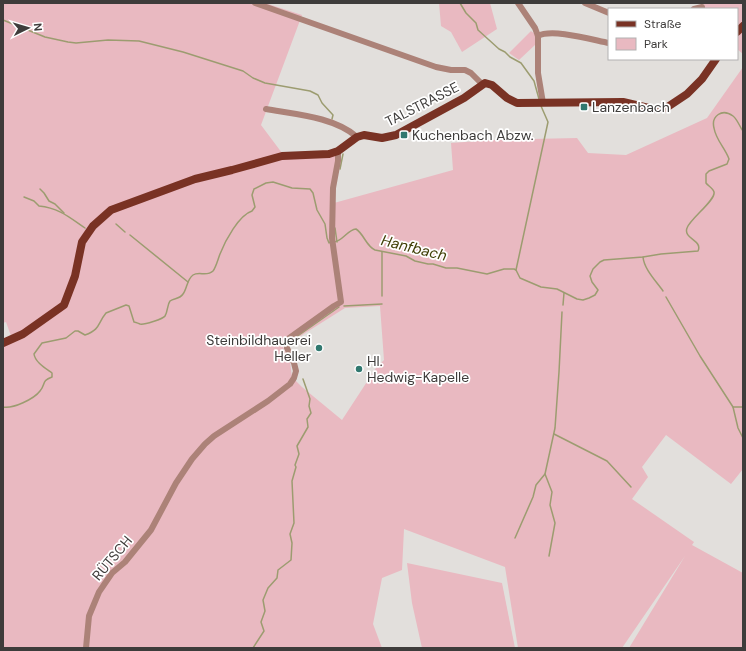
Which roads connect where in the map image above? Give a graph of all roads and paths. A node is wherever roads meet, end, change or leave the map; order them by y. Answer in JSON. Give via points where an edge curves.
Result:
{"nodes":[{"id":1,"x":256,"y":3,"type":"edge"},
{"id":2,"x":518,"y":3,"type":"edge"},
{"id":3,"x":585,"y":3,"type":"edge"},
{"id":4,"x":608,"y":13,"type":"edge"},
{"id":5,"x":538,"y":36,"type":"junction"},
{"id":6,"x":608,"y":43,"type":"edge"},
{"id":7,"x":715,"y":60,"type":"edge"},
{"id":8,"x":482,"y":84,"type":"junction"},
{"id":9,"x":542,"y":103,"type":"junction"},
{"id":10,"x":266,"y":109,"type":"dead end"},
{"id":11,"x":357,"y":137,"type":"junction"},
{"id":12,"x":338,"y":151,"type":"junction"},
{"id":13,"x":3,"y":343,"type":"edge"},
{"id":14,"x":86,"y":648,"type":"edge"}],
"edges":[{"from":1,"to":8,"type":"street","via":[[436,67],[465,70]]},
{"from":2,"to":5,"type":"street"},
{"from":3,"to":4,"type":"street"},
{"from":5,"to":6,"type":"street","via":[[554,33]]},
{"from":5,"to":9,"type":"street","via":[[538,73]]},
{"from":7,"to":9,"type":"main road","via":[[687,94],[661,110],[623,102]]},
{"from":8,"to":9,"type":"main road","via":[[492,85],[517,104]]},
{"from":8,"to":11,"type":"main road","name":"TALSTRASSE","via":[[464,98],[396,135],[382,138],[364,135]]},
{"from":10,"to":11,"type":"street","via":[[315,117],[350,130]]},
{"from":11,"to":12,"type":"main road"},
{"from":12,"to":13,"type":"main road","via":[[329,154],[282,156],[195,179],[112,210],[93,226],[82,242],[76,276],[64,305],[24,334]]},
{"from":12,"to":14,"type":"street","name":"RÜTSCH","via":[[333,188],[332,238],[341,302],[288,339],[287,348],[296,371],[290,384],[205,444],[192,459],[151,530],[98,592],[89,616]]}]}
